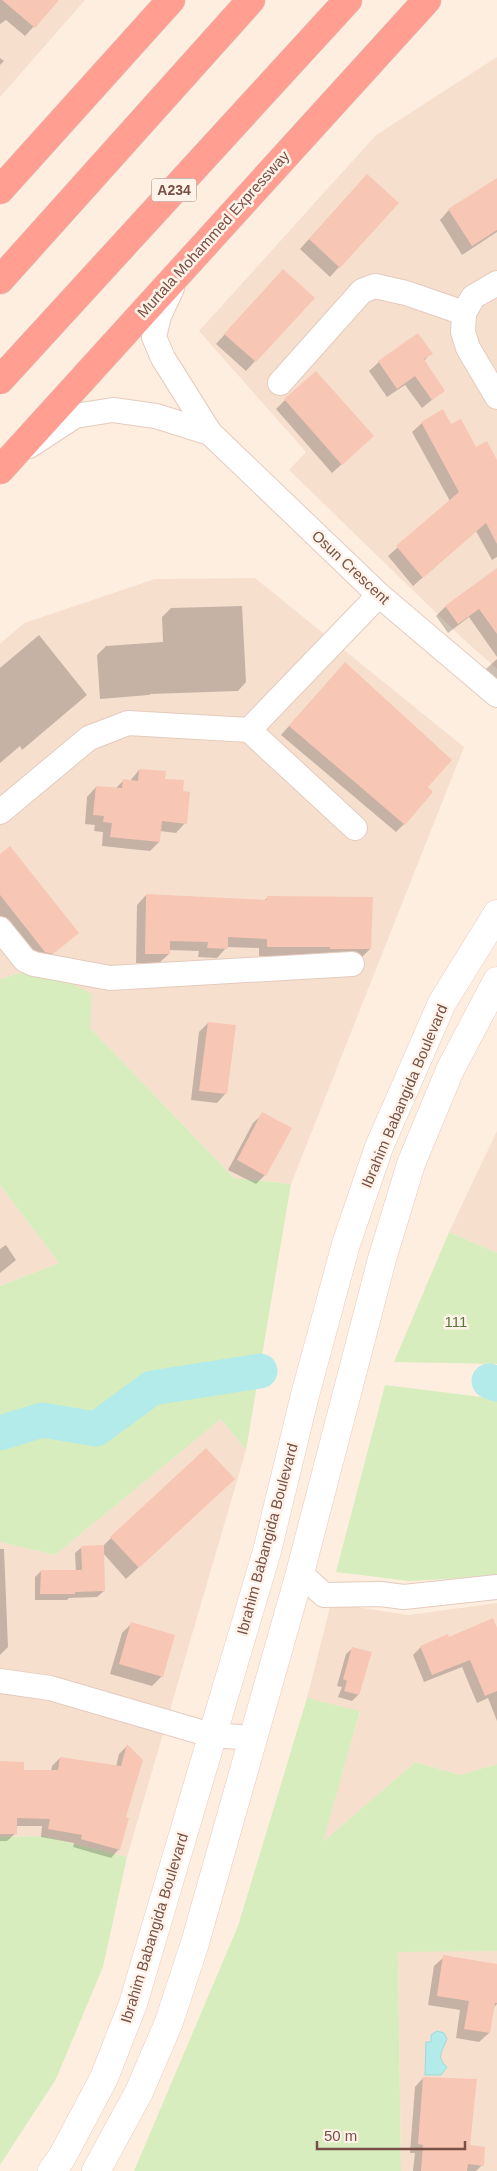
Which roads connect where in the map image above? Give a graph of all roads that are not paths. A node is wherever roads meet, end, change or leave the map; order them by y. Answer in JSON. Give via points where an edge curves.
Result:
{"nodes":[{"id":1,"x":171,"y":0,"type":"edge"},
{"id":2,"x":251,"y":0,"type":"edge"},
{"id":3,"x":348,"y":0,"type":"edge"},
{"id":4,"x":427,"y":0,"type":"edge"},
{"id":5,"x":0,"y":190,"type":"edge"},
{"id":6,"x":186,"y":262,"type":"junction"},
{"id":7,"x":0,"y":280,"type":"edge"},
{"id":8,"x":497,"y":284,"type":"edge"},
{"id":9,"x":464,"y":313,"type":"junction"},
{"id":10,"x":0,"y":380,"type":"edge"},
{"id":11,"x":280,"y":382,"type":"dead end"},
{"id":12,"x":497,"y":398,"type":"edge"},
{"id":13,"x":210,"y":433,"type":"junction"},
{"id":14,"x":6,"y":463,"type":"edge"},
{"id":15,"x":379,"y":595,"type":"junction"},
{"id":16,"x":497,"y":695,"type":"edge"},
{"id":17,"x":249,"y":730,"type":"junction"},
{"id":18,"x":0,"y":812,"type":"edge"},
{"id":19,"x":355,"y":828,"type":"dead end"},
{"id":20,"x":497,"y":914,"type":"edge"},
{"id":21,"x":0,"y":929,"type":"edge"},
{"id":22,"x":352,"y":964,"type":"dead end"},
{"id":23,"x":497,"y":981,"type":"edge"},
{"id":24,"x":300,"y":1573,"type":"junction"},
{"id":25,"x":497,"y":1587,"type":"edge"},
{"id":26,"x":0,"y":1681,"type":"edge"},
{"id":27,"x":211,"y":1735,"type":"junction"},
{"id":28,"x":254,"y":1738,"type":"junction"},
{"id":29,"x":52,"y":2171,"type":"edge"},
{"id":30,"x":96,"y":2171,"type":"edge"}],
"edges":[{"from":1,"to":5,"type":"highway"},
{"from":2,"to":7,"type":"highway"},
{"from":3,"to":10,"type":"highway","number":"A234"},
{"from":4,"to":6,"type":"highway","name":"Murtala Mohammed Expressway"},
{"from":6,"to":13,"type":"street","via":[[165,300],[154,337],[163,358]]},
{"from":6,"to":14,"type":"highway","name":"Murtala Mohammed Expressway"},
{"from":8,"to":9,"type":"street","via":[[473,297]]},
{"from":9,"to":11,"type":"street","via":[[375,286],[362,291]]},
{"from":9,"to":12,"type":"street","via":[[463,332],[468,348]]},
{"from":13,"to":14,"type":"street","via":[[156,416],[113,410],[75,416]]},
{"from":13,"to":15,"type":"street","name":"Osun Crescent"},
{"from":15,"to":16,"type":"street","name":"Osun Crescent"},
{"from":15,"to":17,"type":"street"},
{"from":17,"to":18,"type":"street","via":[[128,723],[89,738]]},
{"from":17,"to":19,"type":"street"},
{"from":20,"to":27,"type":"street","name":"Ibrahim Babangida Boulevard","via":[[442,1003],[379,1147],[346,1244],[267,1551]]},
{"from":21,"to":22,"type":"street","via":[[25,960],[110,978]]},
{"from":23,"to":24,"type":"street","via":[[450,1070],[411,1164],[382,1258]]},
{"from":24,"to":25,"type":"street","via":[[324,1595],[404,1597]]},
{"from":24,"to":28,"type":"street"},
{"from":26,"to":27,"type":"street","via":[[50,1688]]},
{"from":27,"to":28,"type":"street"},
{"from":27,"to":29,"type":"street","name":"Ibrahim Babangida Boulevard","via":[[133,2004],[104,2078]]},
{"from":28,"to":30,"type":"street","via":[[169,2022],[138,2092]]}]}
